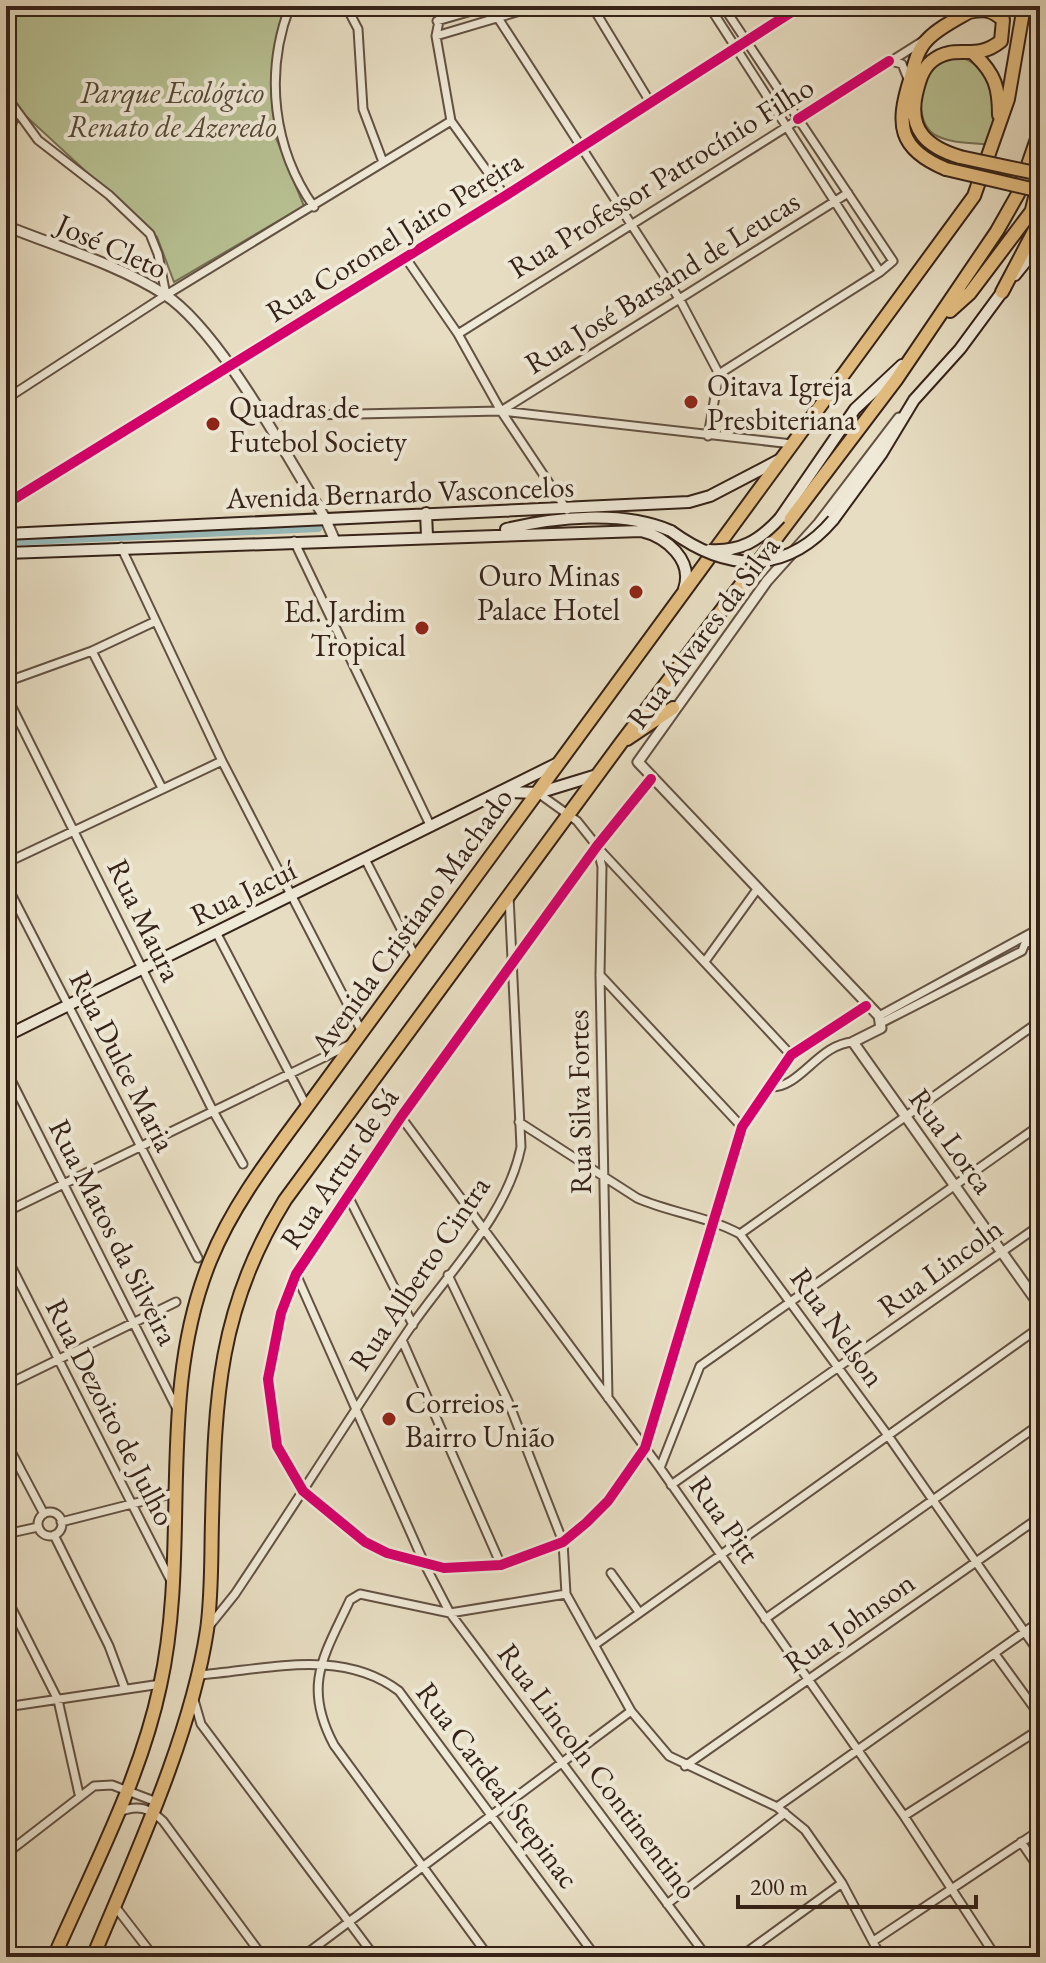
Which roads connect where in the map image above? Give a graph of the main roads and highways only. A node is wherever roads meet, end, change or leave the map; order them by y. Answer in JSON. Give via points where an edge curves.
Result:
{"nodes":[{"id":1,"x":1024,"y":6,"type":"edge"},
{"id":2,"x":974,"y":9,"type":"edge"},
{"id":3,"x":975,"y":55,"type":"junction"},
{"id":4,"x":1040,"y":130,"type":"edge"},
{"id":5,"x":998,"y":133,"type":"junction"},
{"id":6,"x":1040,"y":176,"type":"edge"},
{"id":7,"x":1040,"y":191,"type":"edge"},
{"id":8,"x":1036,"y":216,"type":"edge"},
{"id":9,"x":1040,"y":244,"type":"edge"},
{"id":10,"x":1002,"y":292,"type":"junction"},
{"id":11,"x":935,"y":324,"type":"junction"},
{"id":12,"x":910,"y":359,"type":"junction"},
{"id":13,"x":785,"y":457,"type":"junction"},
{"id":14,"x":426,"y":513,"type":"junction"},
{"id":15,"x":671,"y":531,"type":"junction"},
{"id":16,"x":10,"y":534,"type":"edge"},
{"id":17,"x":484,"y":534,"type":"junction"},
{"id":18,"x":427,"y":536,"type":"junction"},
{"id":19,"x":6,"y":553,"type":"edge"},
{"id":20,"x":676,"y":605,"type":"junction"},
{"id":21,"x":673,"y":708,"type":"road end"},
{"id":22,"x":621,"y":743,"type":"junction"},
{"id":23,"x":560,"y":762,"type":"junction"},
{"id":24,"x":598,"y":775,"type":"junction"},
{"id":25,"x":502,"y":792,"type":"junction"},
{"id":26,"x":538,"y":793,"type":"junction"},
{"id":27,"x":6,"y":1036,"type":"edge"},
{"id":28,"x":54,"y":1957,"type":"edge"},
{"id":29,"x":93,"y":1957,"type":"edge"}],
"edges":[{"from":1,"to":5,"type":"highway","name":"Avenida Cristiano Machado","via":[[1018,60]]},
{"from":2,"to":3,"type":"highway","via":[[988,9],[1003,20],[1001,41]]},
{"from":2,"to":7,"type":"highway","bridge":true,"via":[[927,39],[919,51],[900,119],[906,140],[926,161],[946,169]]},
{"from":3,"to":5,"type":"highway","via":[[998,84]]},
{"from":3,"to":6,"type":"highway","bridge":true,"via":[[958,51],[931,62],[919,80],[912,110],[915,127],[926,141],[960,157]]},
{"from":4,"to":11,"type":"highway","via":[[1018,194]]},
{"from":5,"to":13,"type":"highway","name":"Avenida Cristiano Machado","via":[[974,196]]},
{"from":6,"to":8,"type":"highway"},
{"from":8,"to":10,"type":"highway"},
{"from":8,"to":11,"type":"highway","via":[[970,293]]},
{"from":9,"to":10,"type":"main road","name":"Rua Álvares da Silva"},
{"from":10,"to":15,"type":"main road","name":"Rua Álvares da Silva","bridge":true,"via":[[914,400],[882,453],[817,539],[767,561],[718,557]]},
{"from":11,"to":12,"type":"highway"},
{"from":12,"to":15,"type":"main road","bridge":true,"via":[[855,409],[764,536],[737,550],[710,550]]},
{"from":12,"to":22,"type":"highway"},
{"from":13,"to":14,"type":"main road","name":"Avenida Bernardo Vasconcelos","via":[[689,502]]},
{"from":13,"to":20,"type":"highway","name":"Avenida Cristiano Machado"},
{"from":14,"to":16,"type":"main road","name":"Avenida Bernardo Vasconcelos"},
{"from":14,"to":18,"type":"main road"},
{"from":15,"to":17,"type":"main road","via":[[633,519],[530,523]]},
{"from":17,"to":18,"type":"main road","name":"Avenida Bernardo Vasconcelos"},
{"from":17,"to":20,"type":"main road","name":"Avenida Bernardo Vasconcelos","via":[[658,535],[677,551],[687,577]]},
{"from":18,"to":19,"type":"main road","name":"Avenida Bernardo Vasconcelos"},
{"from":20,"to":23,"type":"highway","name":"Avenida Cristiano Machado"},
{"from":21,"to":22,"type":"highway"},
{"from":22,"to":24,"type":"highway"},
{"from":23,"to":25,"type":"main road","name":"Rua Jacuí"},
{"from":23,"to":26,"type":"highway","name":"Avenida Cristiano Machado"},
{"from":24,"to":26,"type":"main road","name":"Rua Jacuí"},
{"from":24,"to":29,"type":"highway","via":[[285,1200],[254,1252],[220,1371],[210,1592],[199,1675]]},
{"from":25,"to":26,"type":"main road","name":"Rua Jacuí"},
{"from":25,"to":27,"type":"main road","name":"Rua Jacuí"},
{"from":26,"to":28,"type":"highway","name":"Avenida Cristiano Machado","via":[[238,1205],[209,1263],[189,1333],[175,1493],[175,1589],[161,1684],[126,1790]]}]}
